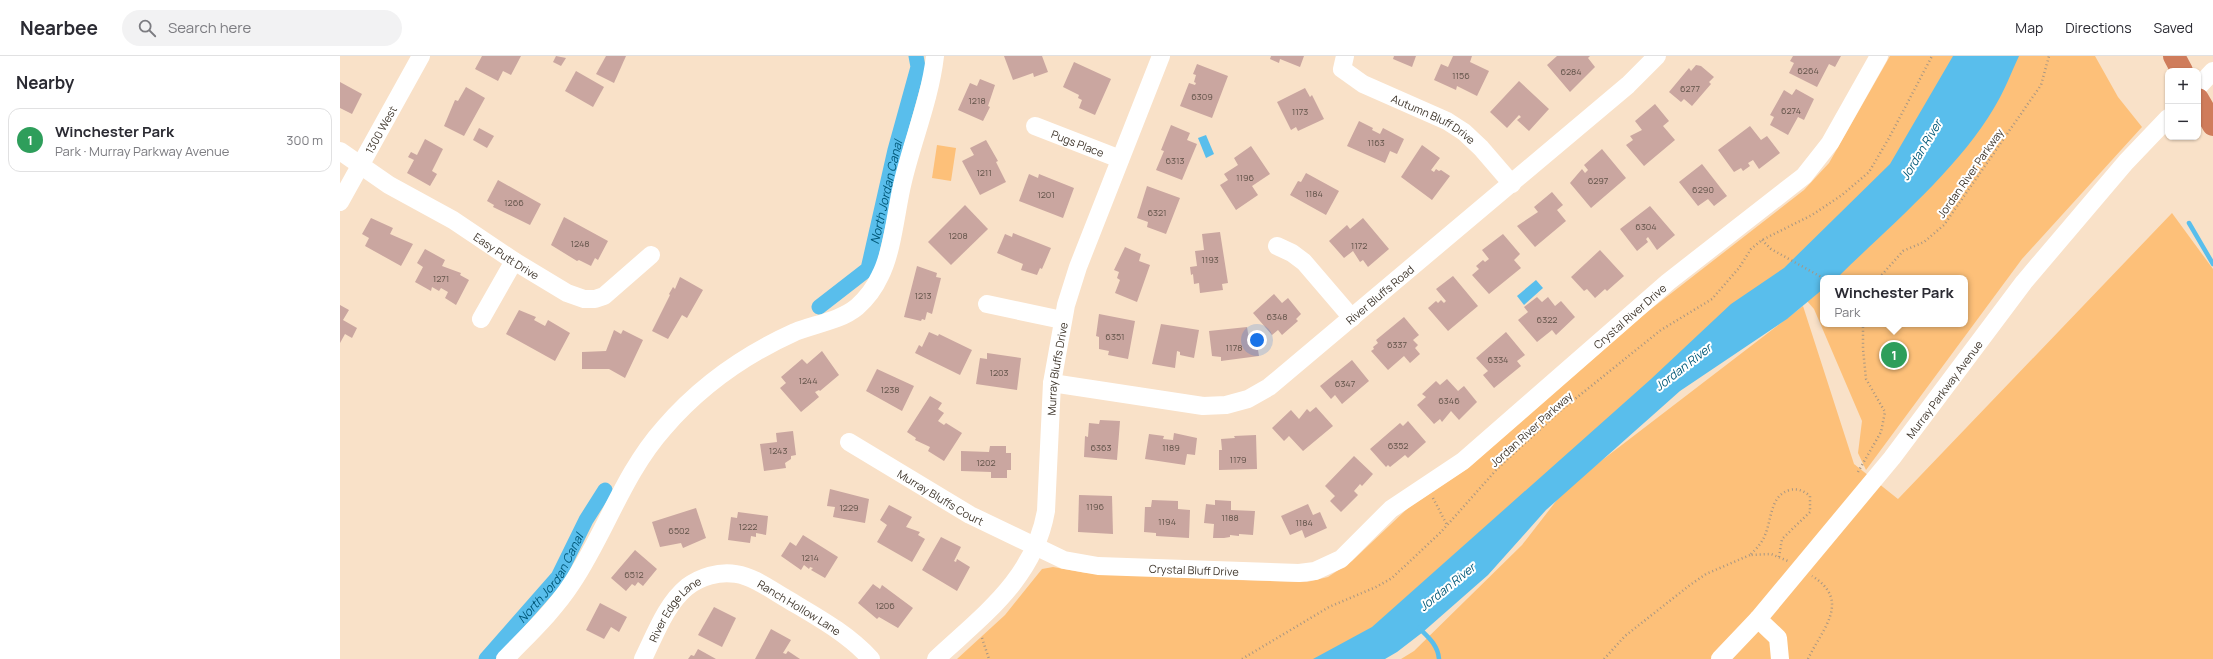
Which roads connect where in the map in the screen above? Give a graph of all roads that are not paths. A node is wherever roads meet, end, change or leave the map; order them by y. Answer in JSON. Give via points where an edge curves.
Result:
{"nodes":[{"id":1,"x":421,"y":56,"type":"edge"},
{"id":2,"x":935,"y":56,"type":"edge"},
{"id":3,"x":1161,"y":56,"type":"edge"},
{"id":4,"x":1657,"y":56,"type":"edge"},
{"id":5,"x":1879,"y":56,"type":"edge"},
{"id":6,"x":2174,"y":56,"type":"edge"},
{"id":7,"x":1344,"y":62,"type":"edge"},
{"id":8,"x":2180,"y":68,"type":"edge"},
{"id":9,"x":2213,"y":71,"type":"edge"},
{"id":10,"x":2201,"y":84,"type":"edge"},
{"id":11,"x":2201,"y":104,"type":"edge"},
{"id":12,"x":2165,"y":121,"type":"edge"},
{"id":13,"x":2213,"y":125,"type":"edge"},
{"id":14,"x":1036,"y":126,"type":"dead end"},
{"id":15,"x":340,"y":151,"type":"edge"},
{"id":16,"x":1120,"y":159,"type":"junction"},
{"id":17,"x":360,"y":166,"type":"junction"},
{"id":18,"x":1512,"y":184,"type":"junction"},
{"id":19,"x":340,"y":202,"type":"edge"},
{"id":20,"x":1277,"y":246,"type":"dead end"},
{"id":21,"x":651,"y":256,"type":"dead end"},
{"id":22,"x":514,"y":261,"type":"junction"},
{"id":23,"x":988,"y":304,"type":"dead end"},
{"id":24,"x":1352,"y":318,"type":"junction"},
{"id":25,"x":481,"y":319,"type":"dead end"},
{"id":26,"x":1062,"y":320,"type":"junction"},
{"id":27,"x":1052,"y":383,"type":"junction"},
{"id":28,"x":850,"y":442,"type":"dead end"},
{"id":29,"x":1035,"y":546,"type":"junction"},
{"id":30,"x":1350,"y":550,"type":"joint"},
{"id":31,"x":719,"y":574,"type":"joint"},
{"id":32,"x":1758,"y":619,"type":"junction"},
{"id":33,"x":505,"y":659,"type":"edge"},
{"id":34,"x":643,"y":659,"type":"edge"},
{"id":35,"x":871,"y":659,"type":"edge"},
{"id":36,"x":936,"y":659,"type":"edge"},
{"id":37,"x":1720,"y":659,"type":"edge"},
{"id":38,"x":1780,"y":659,"type":"edge"}],
"edges":[{"from":1,"to":17,"type":"street","name":"1300 West"},
{"from":2,"to":33,"type":"street","via":[[932,77],[903,182],[887,255],[881,276],[868,295],[856,308],[840,317],[798,331],[734,365],[684,405],[651,442],[633,469],[573,582],[544,618]]},
{"from":3,"to":16,"type":"street","name":"Murray Bluffs Drive"},
{"from":4,"to":18,"type":"street","name":"River Bluffs Road","via":[[1628,85]]},
{"from":5,"to":30,"type":"street","name":"Crystal River Drive","via":[[1830,143],[1804,176],[1662,287],[1463,461],[1391,509]]},
{"from":6,"to":8,"type":"highway"},
{"from":7,"to":18,"type":"street","name":"Autumn Bluff Drive","via":[[1363,84],[1464,132]]},
{"from":9,"to":10,"type":"street"},
{"from":11,"to":13,"type":"highway"},
{"from":12,"to":32,"type":"street","name":"Murray Parkway Avenue","via":[[2126,162],[2024,282],[1892,458]]},
{"from":14,"to":16,"type":"street","name":"Pugs Place"},
{"from":15,"to":17,"type":"street","name":"Easy Putt Drive"},
{"from":16,"to":26,"type":"street","name":"Murray Bluffs Drive","via":[[1078,267]]},
{"from":17,"to":19,"type":"street","name":"1300 West"},
{"from":17,"to":22,"type":"street","name":"Easy Putt Drive","via":[[453,220]]},
{"from":18,"to":24,"type":"street","name":"River Bluffs Road"},
{"from":20,"to":24,"type":"street","via":[[1304,262]]},
{"from":21,"to":22,"type":"street","name":"Easy Putt Drive","via":[[612,290],[595,299],[584,299],[567,293]]},
{"from":22,"to":25,"type":"street"},
{"from":23,"to":26,"type":"street"},
{"from":24,"to":27,"type":"street","name":"River Bluffs Road","via":[[1269,387],[1248,399],[1226,405],[1203,406]]},
{"from":26,"to":27,"type":"street","name":"Murray Bluffs Drive"},
{"from":27,"to":29,"type":"street","name":"Murray Bluffs Drive","via":[[1046,511]]},
{"from":28,"to":29,"type":"street","name":"Murray Bluffs Court","via":[[970,515]]},
{"from":29,"to":30,"type":"street","name":"Crystal Bluff Drive","via":[[1064,560],[1098,566],[1299,573],[1330,565]]},
{"from":29,"to":36,"type":"street","name":"Murray Bluffs Drive","via":[[1029,562],[1011,588]]},
{"from":31,"to":34,"type":"street","name":"River Edge Lane","via":[[702,578],[688,586],[676,598]]},
{"from":31,"to":35,"type":"street","name":"Ranch Hollow Lane","via":[[751,578],[844,634]]},
{"from":32,"to":37,"type":"street","name":"Murray Parkway Avenue"},
{"from":32,"to":38,"type":"street","via":[[1778,638]]}]}
